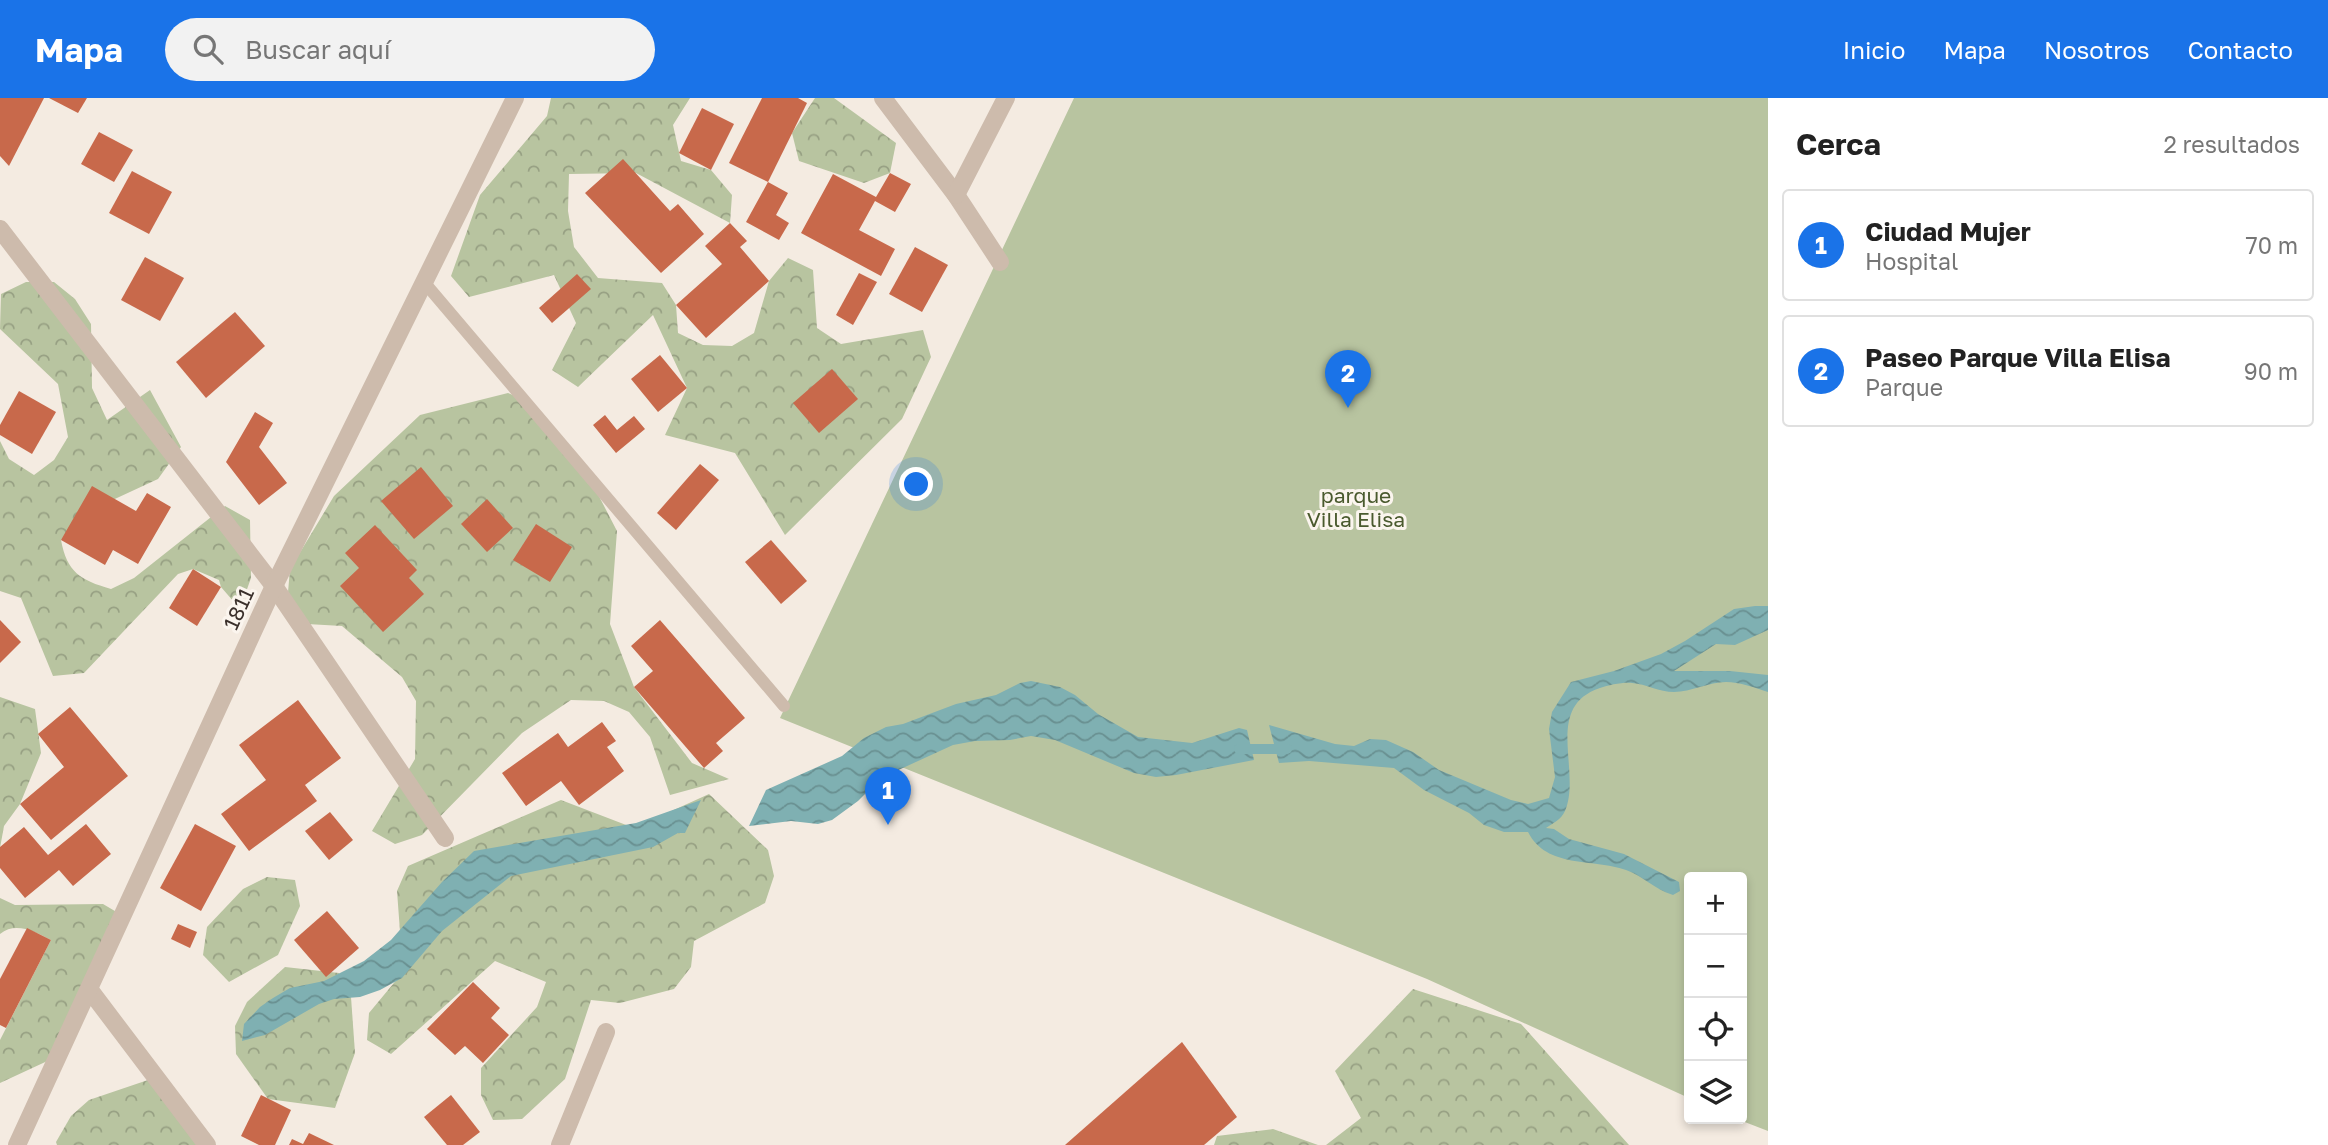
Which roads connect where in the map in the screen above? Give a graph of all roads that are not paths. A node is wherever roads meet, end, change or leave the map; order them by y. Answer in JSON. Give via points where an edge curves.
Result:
{"nodes":[{"id":1,"x":515,"y":98,"type":"edge"},
{"id":2,"x":883,"y":98,"type":"edge"},
{"id":3,"x":1006,"y":98,"type":"edge"},
{"id":4,"x":956,"y":195,"type":"junction"},
{"id":5,"x":0,"y":229,"type":"edge"},
{"id":6,"x":1000,"y":262,"type":"dead end"},
{"id":7,"x":424,"y":282,"type":"junction"},
{"id":8,"x":274,"y":586,"type":"junction"},
{"id":9,"x":784,"y":706,"type":"dead end"},
{"id":10,"x":445,"y":838,"type":"dead end"},
{"id":11,"x":89,"y":989,"type":"junction"},
{"id":12,"x":606,"y":1032,"type":"dead end"},
{"id":13,"x":17,"y":1145,"type":"edge"},
{"id":14,"x":207,"y":1145,"type":"edge"},
{"id":15,"x":561,"y":1145,"type":"edge"}],
"edges":[{"from":1,"to":7,"type":"street","name":"1811"},
{"from":2,"to":4,"type":"street"},
{"from":3,"to":4,"type":"street"},
{"from":4,"to":6,"type":"street"},
{"from":5,"to":8,"type":"street"},
{"from":7,"to":8,"type":"street","name":"1811"},
{"from":7,"to":9,"type":"lane"},
{"from":8,"to":10,"type":"street"},
{"from":8,"to":11,"type":"street","name":"1811"},
{"from":11,"to":13,"type":"street","name":"1811"},
{"from":11,"to":14,"type":"street"},
{"from":12,"to":15,"type":"street"}]}
